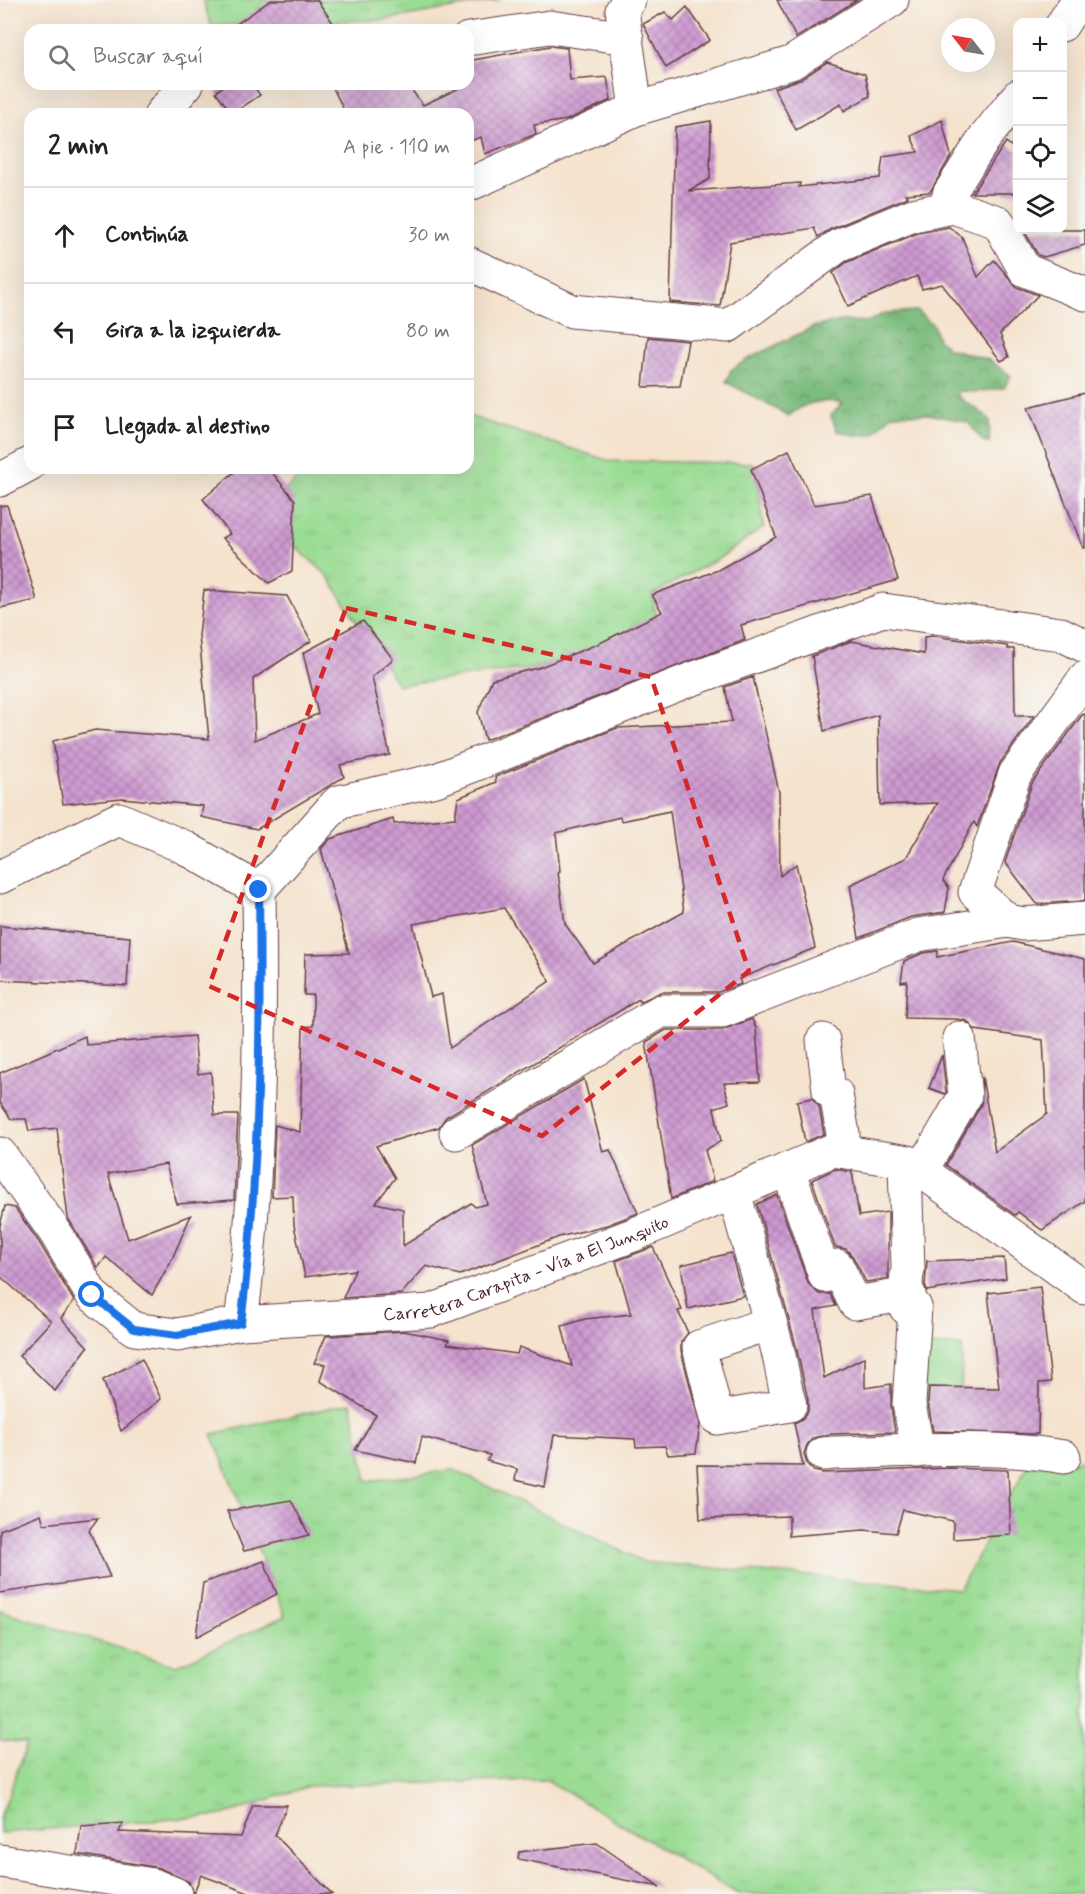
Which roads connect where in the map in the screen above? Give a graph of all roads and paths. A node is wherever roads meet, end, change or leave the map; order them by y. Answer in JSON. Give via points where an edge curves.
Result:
{"nodes":[{"id":1,"x":628,"y":0,"type":"edge"},
{"id":2,"x":892,"y":0,"type":"edge"},
{"id":3,"x":1078,"y":0,"type":"edge"},
{"id":4,"x":1066,"y":18,"type":"edge"},
{"id":5,"x":474,"y":38,"type":"edge"},
{"id":6,"x":627,"y":39,"type":"junction"},
{"id":7,"x":182,"y":90,"type":"edge"},
{"id":8,"x":1013,"y":101,"type":"edge"},
{"id":9,"x":166,"y":108,"type":"edge"},
{"id":10,"x":636,"y":109,"type":"junction"},
{"id":11,"x":474,"y":182,"type":"edge"},
{"id":12,"x":953,"y":207,"type":"junction"},
{"id":13,"x":474,"y":266,"type":"edge"},
{"id":14,"x":1085,"y":294,"type":"edge"},
{"id":15,"x":24,"y":467,"type":"edge"},
{"id":16,"x":0,"y":480,"type":"edge"},
{"id":17,"x":1085,"y":646,"type":"edge"},
{"id":18,"x":1085,"y":678,"type":"edge"},
{"id":19,"x":0,"y":877,"type":"edge"},
{"id":20,"x":259,"y":890,"type":"junction"},
{"id":21,"x":1085,"y":919,"type":"edge"},
{"id":22,"x":1008,"y":921,"type":"junction"},
{"id":23,"x":959,"y":1038,"type":"dead end"},
{"id":24,"x":823,"y":1040,"type":"dead end"},
{"id":25,"x":456,"y":1133,"type":"dead end"},
{"id":26,"x":843,"y":1151,"type":"junction"},
{"id":27,"x":0,"y":1154,"type":"edge"},
{"id":28,"x":913,"y":1166,"type":"junction"},
{"id":29,"x":788,"y":1169,"type":"junction"},
{"id":30,"x":734,"y":1192,"type":"junction"},
{"id":31,"x":1085,"y":1288,"type":"edge"},
{"id":32,"x":909,"y":1294,"type":"junction"},
{"id":33,"x":241,"y":1323,"type":"junction"},
{"id":34,"x":770,"y":1323,"type":"dead end"},
{"id":35,"x":918,"y":1450,"type":"junction"},
{"id":36,"x":834,"y":1453,"type":"dead end"},
{"id":37,"x":1064,"y":1457,"type":"dead end"},
{"id":38,"x":0,"y":1861,"type":"edge"},
{"id":39,"x":175,"y":1894,"type":"edge"}],
"edges":[{"from":1,"to":6,"type":"street","via":[[622,10]]},
{"from":2,"to":10,"type":"street","via":[[791,63]]},
{"from":3,"to":4,"type":"street"},
{"from":5,"to":6,"type":"street","via":[[550,27]]},
{"from":6,"to":10,"type":"street"},
{"from":7,"to":9,"type":"street"},
{"from":8,"to":12,"type":"street","via":[[949,194]]},
{"from":10,"to":11,"type":"street"},
{"from":12,"to":13,"type":"street","via":[[913,215],[838,246],[728,327],[572,311]]},
{"from":12,"to":14,"type":"street","via":[[998,222],[1025,270]]},
{"from":15,"to":16,"type":"street"},
{"from":17,"to":20,"type":"street","via":[[1061,634],[883,610],[684,682],[436,780],[338,802]]},
{"from":18,"to":22,"type":"street","via":[[1015,774],[975,891]]},
{"from":19,"to":20,"type":"street","via":[[119,819],[184,847]]},
{"from":20,"to":33,"type":"street","via":[[258,1115],[250,1252]]},
{"from":21,"to":22,"type":"street","via":[[1023,924]]},
{"from":22,"to":25,"type":"street","via":[[918,935],[722,1011],[661,1011]]},
{"from":23,"to":28,"type":"street","via":[[965,1096]]},
{"from":24,"to":26,"type":"street","via":[[829,1091],[836,1094]]},
{"from":26,"to":28,"type":"street","name":"Carretera Carapita - Vía a El Junquito"},
{"from":26,"to":29,"type":"street","name":"Carretera Carapita - Vía a El Junquito","via":[[832,1150]]},
{"from":27,"to":33,"type":"street","name":"Carretera Carapita - Vía a El Junquito","via":[[55,1232],[92,1295],[134,1329],[177,1335]]},
{"from":28,"to":31,"type":"street","name":"Carretera Carapita - Vía a El Junquito"},
{"from":28,"to":32,"type":"street","via":[[905,1279]]},
{"from":29,"to":30,"type":"street","name":"Carretera Carapita - Vía a El Junquito"},
{"from":29,"to":32,"type":"street","via":[[825,1276],[837,1266],[855,1303]]},
{"from":30,"to":33,"type":"street","name":"Carretera Carapita - Vía a El Junquito","via":[[633,1235],[431,1311]]},
{"from":30,"to":34,"type":"street"},
{"from":32,"to":35,"type":"street","via":[[906,1308],[915,1307],[909,1404]]},
{"from":35,"to":36,"type":"street"},
{"from":35,"to":37,"type":"street","via":[[1037,1452]]},
{"from":38,"to":39,"type":"street","via":[[153,1885]]}]}
